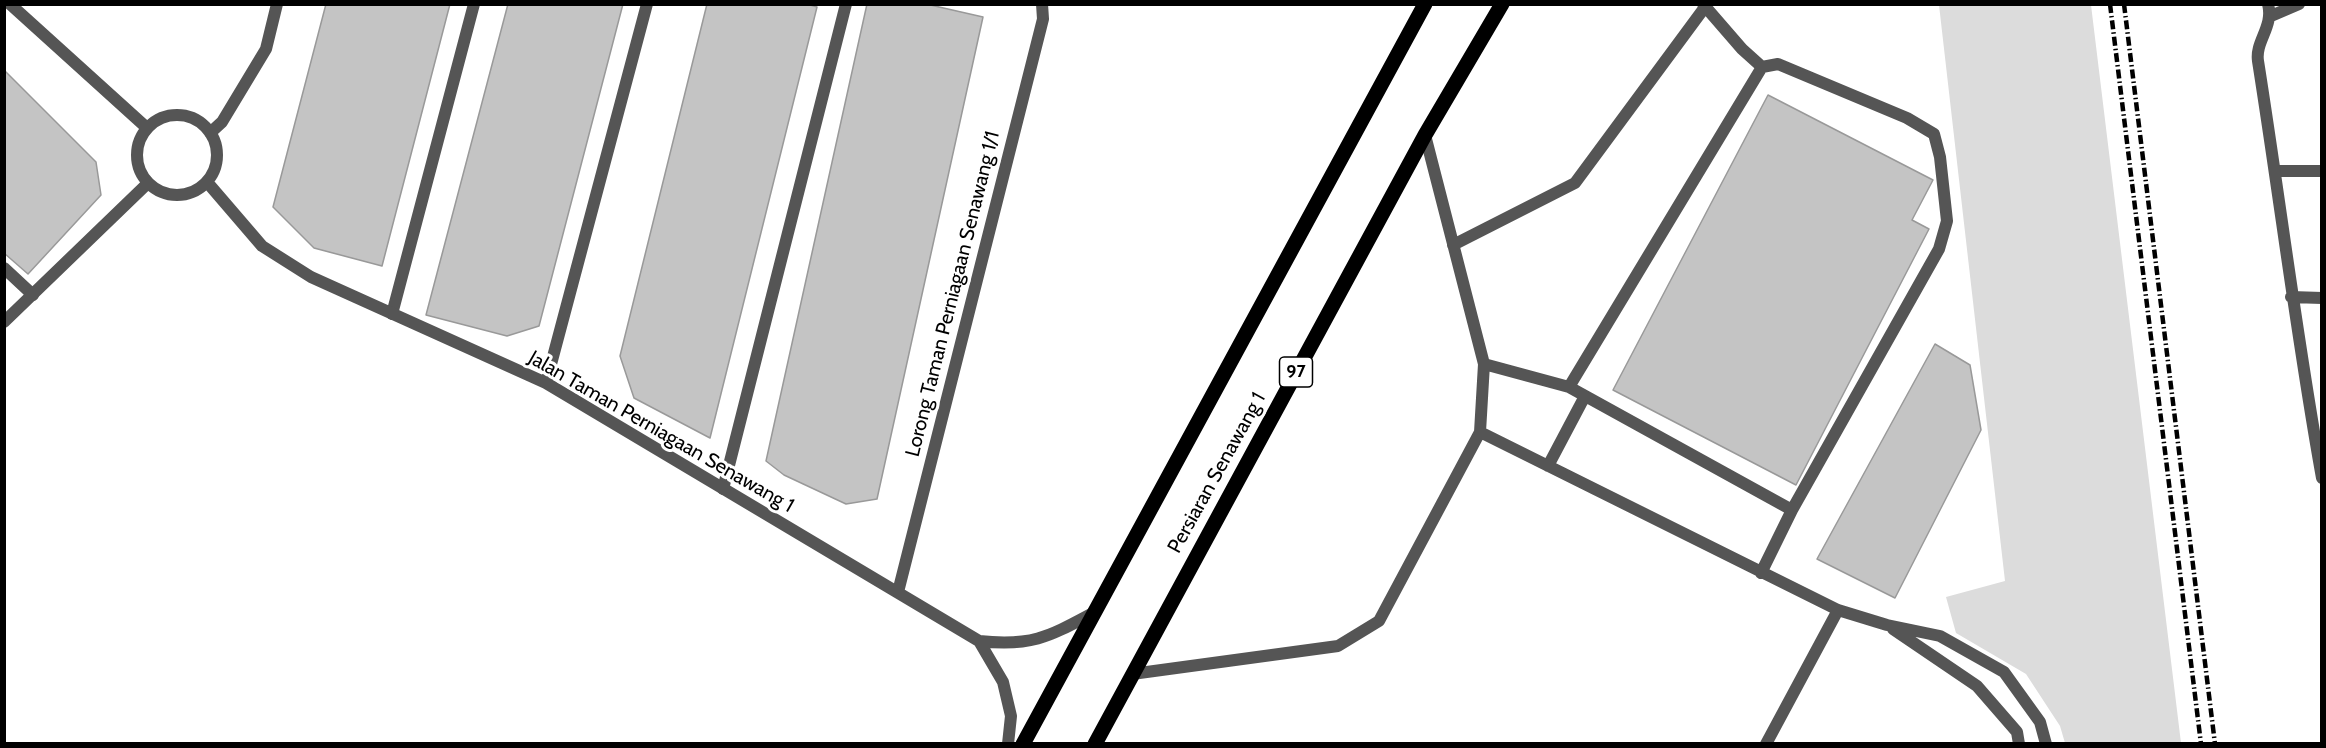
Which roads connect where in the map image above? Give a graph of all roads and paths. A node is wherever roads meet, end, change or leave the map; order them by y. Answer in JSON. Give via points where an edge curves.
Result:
{"nodes":[{"id":1,"x":10,"y":4,"type":"edge"},
{"id":2,"x":277,"y":4,"type":"edge"},
{"id":3,"x":474,"y":4,"type":"edge"},
{"id":4,"x":647,"y":4,"type":"edge"},
{"id":5,"x":846,"y":4,"type":"edge"},
{"id":6,"x":1042,"y":4,"type":"edge"},
{"id":7,"x":1425,"y":4,"type":"edge"},
{"id":8,"x":1502,"y":4,"type":"edge"},
{"id":9,"x":2299,"y":4,"type":"edge"},
{"id":10,"x":1704,"y":6,"type":"edge"},
{"id":11,"x":2270,"y":10,"type":"edge"},
{"id":12,"x":1762,"y":68,"type":"junction"},
{"id":13,"x":147,"y":128,"type":"junction"},
{"id":14,"x":210,"y":133,"type":"junction"},
{"id":15,"x":1425,"y":135,"type":"junction"},
{"id":16,"x":2275,"y":171,"type":"junction"},
{"id":17,"x":2322,"y":171,"type":"edge"},
{"id":18,"x":207,"y":182,"type":"junction"},
{"id":19,"x":148,"y":183,"type":"junction"},
{"id":20,"x":1453,"y":244,"type":"junction"},
{"id":21,"x":4,"y":268,"type":"edge"},
{"id":22,"x":33,"y":295,"type":"junction"},
{"id":23,"x":2291,"y":297,"type":"junction"},
{"id":24,"x":2322,"y":298,"type":"edge"},
{"id":25,"x":392,"y":314,"type":"junction"},
{"id":26,"x":4,"y":322,"type":"edge"},
{"id":27,"x":1484,"y":364,"type":"junction"},
{"id":28,"x":546,"y":383,"type":"junction"},
{"id":29,"x":1569,"y":387,"type":"junction"},
{"id":30,"x":1585,"y":396,"type":"junction"},
{"id":31,"x":1480,"y":432,"type":"junction"},
{"id":32,"x":2318,"y":441,"type":"edge"},
{"id":33,"x":1548,"y":466,"type":"junction"},
{"id":34,"x":2322,"y":478,"type":"edge"},
{"id":35,"x":723,"y":489,"type":"junction"},
{"id":36,"x":1792,"y":510,"type":"junction"},
{"id":37,"x":1761,"y":573,"type":"junction"},
{"id":38,"x":898,"y":592,"type":"junction"},
{"id":39,"x":1838,"y":610,"type":"junction"},
{"id":40,"x":1095,"y":612,"type":"junction"},
{"id":41,"x":1887,"y":625,"type":"junction"},
{"id":42,"x":979,"y":641,"type":"junction"},
{"id":43,"x":1132,"y":674,"type":"junction"},
{"id":44,"x":1008,"y":744,"type":"edge"},
{"id":45,"x":1023,"y":744,"type":"edge"},
{"id":46,"x":1095,"y":744,"type":"edge"},
{"id":47,"x":1766,"y":744,"type":"edge"},
{"id":48,"x":2019,"y":744,"type":"edge"},
{"id":49,"x":2046,"y":744,"type":"edge"}],
"edges":[{"from":1,"to":13,"type":"street"},
{"from":2,"to":14,"type":"street","via":[[266,49],[222,122]]},
{"from":3,"to":25,"type":"street"},
{"from":4,"to":28,"type":"street"},
{"from":5,"to":35,"type":"street"},
{"from":6,"to":38,"type":"street","name":"Lorong Taman Perniagaan Senawang 1/1","via":[[1043,19]]},
{"from":7,"to":40,"type":"main road","name":"Persiaran Senawang 1"},
{"from":8,"to":15,"type":"main road","name":"Persiaran Senawang 1","number":"97"},
{"from":9,"to":11,"type":"street"},
{"from":10,"to":12,"type":"street"},
{"from":10,"to":20,"type":"street","via":[[1575,183]]},
{"from":11,"to":16,"type":"street","via":[[2257,54]]},
{"from":12,"to":29,"type":"street"},
{"from":12,"to":36,"type":"street","via":[[1778,64],[1907,118],[1934,134],[1947,221],[1940,249]]},
{"from":13,"to":14,"type":"street","via":[[168,116],[180,115],[192,118]]},
{"from":13,"to":19,"type":"street","via":[[140,138],[137,162]]},
{"from":14,"to":18,"type":"street","via":[[217,158]]},
{"from":15,"to":20,"type":"street"},
{"from":15,"to":43,"type":"main road","name":"Persiaran Senawang 1","number":"97"},
{"from":16,"to":17,"type":"street"},
{"from":16,"to":23,"type":"street"},
{"from":18,"to":19,"type":"street","via":[[185,195],[158,191]]},
{"from":18,"to":25,"type":"street","name":"Jalan Taman Perniagaan Senawang 1","via":[[262,246],[311,277]]},
{"from":19,"to":22,"type":"street"},
{"from":20,"to":27,"type":"street"},
{"from":21,"to":22,"type":"street"},
{"from":22,"to":26,"type":"street"},
{"from":23,"to":24,"type":"street"},
{"from":23,"to":32,"type":"street"},
{"from":25,"to":28,"type":"street","name":"Jalan Taman Perniagaan Senawang 1"},
{"from":27,"to":29,"type":"street"},
{"from":27,"to":31,"type":"street"},
{"from":28,"to":35,"type":"street","name":"Jalan Taman Perniagaan Senawang 1"},
{"from":29,"to":30,"type":"street"},
{"from":30,"to":33,"type":"street"},
{"from":30,"to":36,"type":"street"},
{"from":31,"to":33,"type":"street"},
{"from":31,"to":43,"type":"street","via":[[1379,621],[1338,646]]},
{"from":32,"to":34,"type":"street"},
{"from":33,"to":37,"type":"street"},
{"from":35,"to":38,"type":"street","name":"Jalan Taman Perniagaan Senawang 1"},
{"from":36,"to":37,"type":"street"},
{"from":37,"to":39,"type":"street"},
{"from":38,"to":42,"type":"street","name":"Jalan Taman Perniagaan Senawang 1"},
{"from":39,"to":41,"type":"street"},
{"from":39,"to":47,"type":"street"},
{"from":40,"to":42,"type":"street","via":[[1029,643]]},
{"from":40,"to":45,"type":"main road","name":"Persiaran Senawang 1"},
{"from":41,"to":48,"type":"street","via":[[1977,686],[2017,732]]},
{"from":41,"to":49,"type":"street","via":[[1940,636],[2004,672],[2040,722]]},
{"from":42,"to":44,"type":"street","via":[[1003,682],[1011,716]]},
{"from":43,"to":46,"type":"main road","name":"Persiaran Senawang 1","number":"97"}]}
